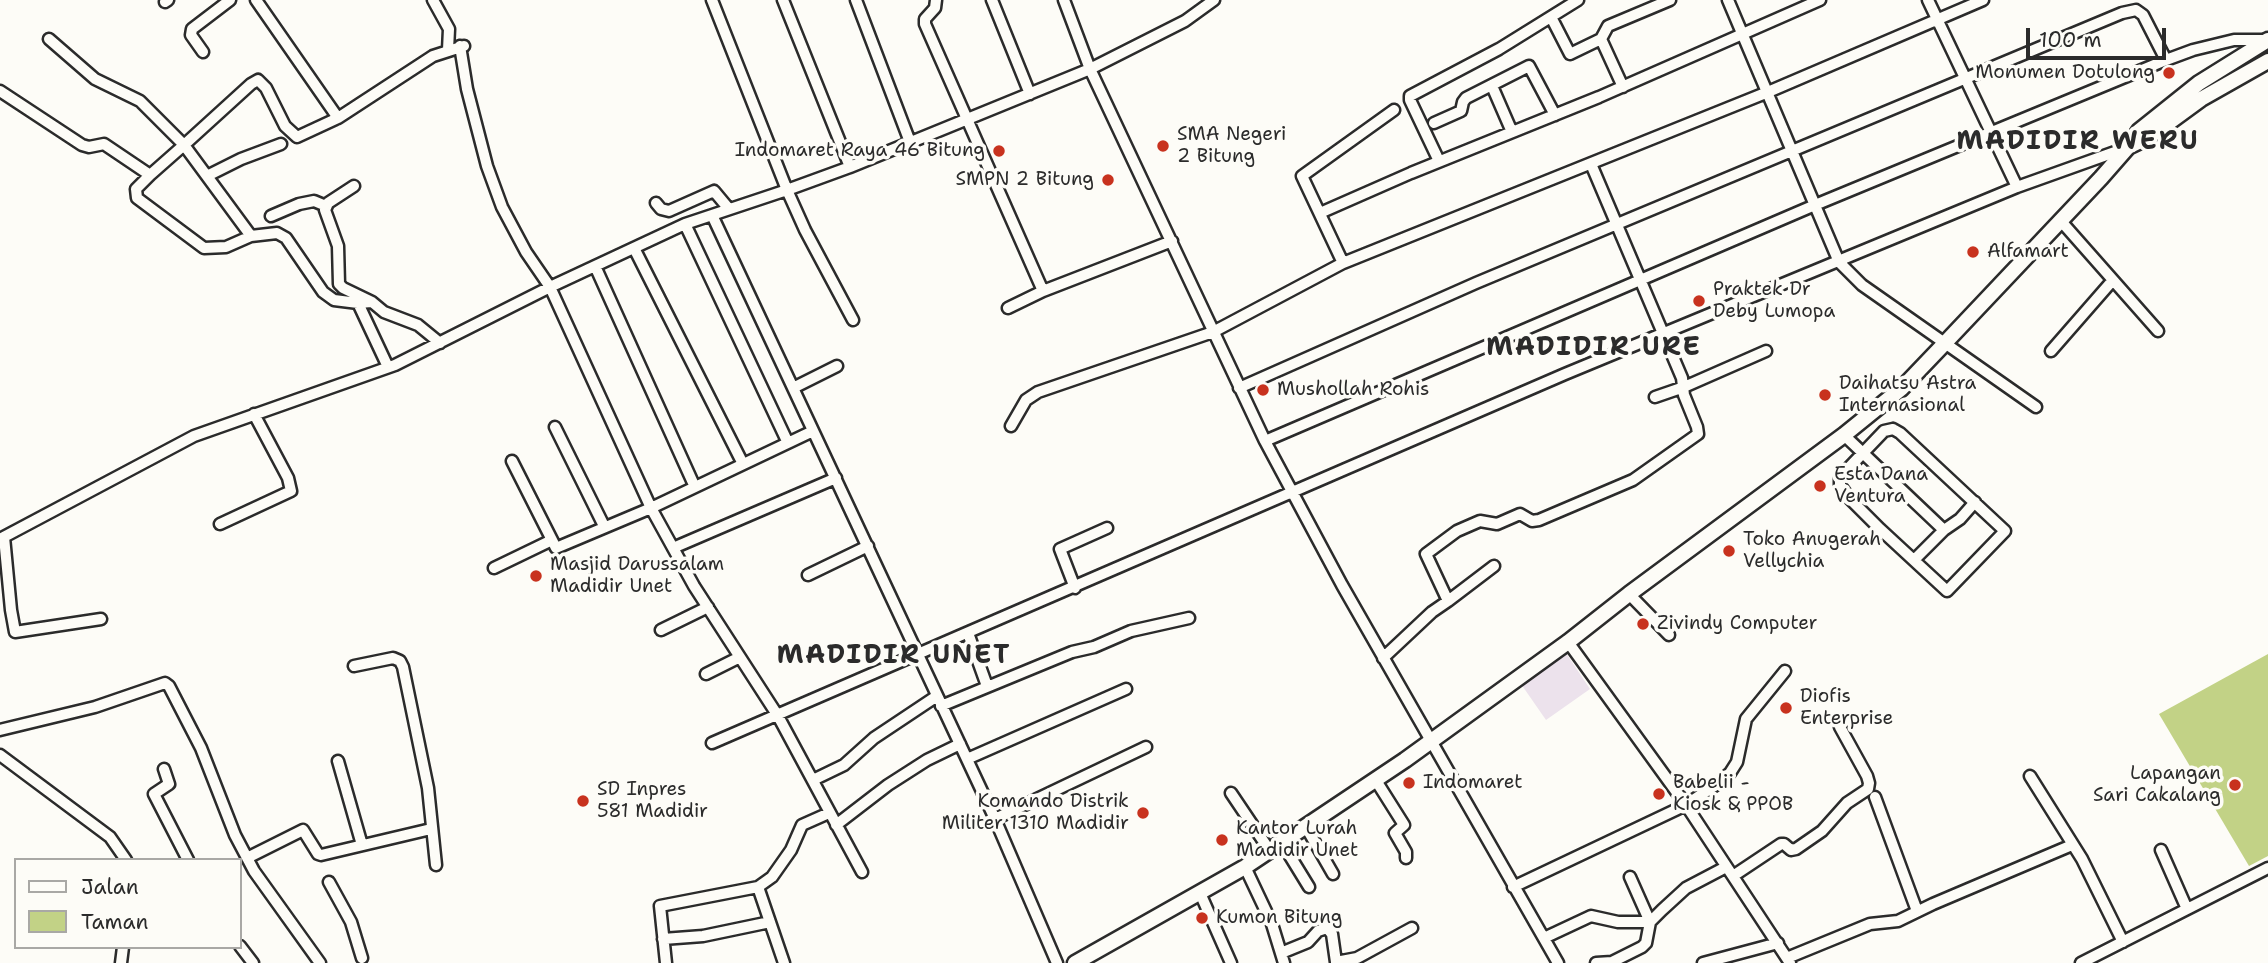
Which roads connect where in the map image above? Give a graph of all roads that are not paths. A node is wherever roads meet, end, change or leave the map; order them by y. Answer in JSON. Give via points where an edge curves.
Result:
{"nodes":[{"id":1,"x":230,"y":0,"type":"edge"},
{"id":2,"x":256,"y":0,"type":"edge"},
{"id":3,"x":433,"y":0,"type":"edge"},
{"id":4,"x":712,"y":0,"type":"edge"},
{"id":5,"x":783,"y":0,"type":"edge"},
{"id":6,"x":856,"y":0,"type":"edge"},
{"id":7,"x":936,"y":0,"type":"edge"},
{"id":8,"x":992,"y":0,"type":"edge"},
{"id":9,"x":1064,"y":0,"type":"edge"},
{"id":10,"x":1214,"y":0,"type":"edge"},
{"id":11,"x":1578,"y":0,"type":"edge"},
{"id":12,"x":1670,"y":0,"type":"edge"},
{"id":13,"x":1728,"y":0,"type":"edge"},
{"id":14,"x":1819,"y":0,"type":"edge"},
{"id":15,"x":1928,"y":0,"type":"edge"},
{"id":16,"x":1983,"y":0,"type":"edge"},
{"id":17,"x":1551,"y":17,"type":"junction"},
{"id":18,"x":1937,"y":19,"type":"junction"},
{"id":19,"x":1742,"y":35,"type":"junction"},
{"id":20,"x":49,"y":39,"type":"dead end"},
{"id":21,"x":1601,"y":39,"type":"junction"},
{"id":22,"x":2267,"y":40,"type":"edge"},
{"id":23,"x":448,"y":50,"type":"junction"},
{"id":24,"x":203,"y":52,"type":"dead end"},
{"id":25,"x":2166,"y":60,"type":"junction"},
{"id":26,"x":2268,"y":61,"type":"edge"},
{"id":27,"x":1090,"y":69,"type":"junction"},
{"id":28,"x":1966,"y":79,"type":"junction"},
{"id":29,"x":1492,"y":86,"type":"junction"},
{"id":30,"x":1623,"y":86,"type":"junction"},
{"id":31,"x":0,"y":91,"type":"edge"},
{"id":32,"x":1768,"y":92,"type":"junction"},
{"id":33,"x":1030,"y":94,"type":"junction"},
{"id":34,"x":1394,"y":110,"type":"dead end"},
{"id":35,"x":1555,"y":115,"type":"junction"},
{"id":36,"x":338,"y":118,"type":"junction"},
{"id":37,"x":968,"y":120,"type":"junction"},
{"id":38,"x":1434,"y":123,"type":"dead end"},
{"id":39,"x":1512,"y":132,"type":"junction"},
{"id":40,"x":1992,"y":132,"type":"junction"},
{"id":41,"x":909,"y":142,"type":"junction"},
{"id":42,"x":281,"y":144,"type":"dead end"},
{"id":43,"x":184,"y":145,"type":"junction"},
{"id":44,"x":2129,"y":146,"type":"junction"},
{"id":45,"x":1793,"y":152,"type":"junction"},
{"id":46,"x":1440,"y":161,"type":"junction"},
{"id":47,"x":1591,"y":164,"type":"junction"},
{"id":48,"x":850,"y":167,"type":"junction"},
{"id":49,"x":150,"y":175,"type":"junction"},
{"id":50,"x":206,"y":176,"type":"junction"},
{"id":51,"x":354,"y":186,"type":"dead end"},
{"id":52,"x":2017,"y":187,"type":"junction"},
{"id":53,"x":787,"y":190,"type":"junction"},
{"id":54,"x":656,"y":203,"type":"dead end"},
{"id":55,"x":1815,"y":205,"type":"junction"},
{"id":56,"x":326,"y":206,"type":"junction"},
{"id":57,"x":729,"y":209,"type":"junction"},
{"id":58,"x":1320,"y":214,"type":"junction"},
{"id":59,"x":712,"y":215,"type":"junction"},
{"id":60,"x":271,"y":216,"type":"dead end"},
{"id":61,"x":2060,"y":220,"type":"junction"},
{"id":62,"x":685,"y":224,"type":"junction"},
{"id":63,"x":1618,"y":226,"type":"junction"},
{"id":64,"x":251,"y":236,"type":"junction"},
{"id":65,"x":1172,"y":241,"type":"junction"},
{"id":66,"x":634,"y":248,"type":"junction"},
{"id":67,"x":1839,"y":262,"type":"junction"},
{"id":68,"x":1343,"y":263,"type":"junction"},
{"id":69,"x":595,"y":266,"type":"junction"},
{"id":70,"x":1641,"y":280,"type":"junction"},
{"id":71,"x":2113,"y":280,"type":"junction"},
{"id":72,"x":550,"y":287,"type":"junction"},
{"id":73,"x":1043,"y":291,"type":"junction"},
{"id":74,"x":372,"y":302,"type":"junction"},
{"id":75,"x":358,"y":303,"type":"junction"},
{"id":76,"x":1008,"y":308,"type":"dead end"},
{"id":77,"x":853,"y":320,"type":"dead end"},
{"id":78,"x":2158,"y":331,"type":"dead end"},
{"id":79,"x":1213,"y":332,"type":"junction"},
{"id":80,"x":1664,"y":334,"type":"junction"},
{"id":81,"x":440,"y":343,"type":"junction"},
{"id":82,"x":1945,"y":343,"type":"junction"},
{"id":83,"x":1766,"y":351,"type":"dead end"},
{"id":84,"x":2050,"y":351,"type":"dead end"},
{"id":85,"x":837,"y":366,"type":"dead end"},
{"id":86,"x":388,"y":367,"type":"junction"},
{"id":87,"x":1684,"y":387,"type":"junction"},
{"id":88,"x":793,"y":388,"type":"junction"},
{"id":89,"x":1239,"y":388,"type":"junction"},
{"id":90,"x":1655,"y":397,"type":"dead end"},
{"id":91,"x":2036,"y":407,"type":"dead end"},
{"id":92,"x":254,"y":414,"type":"junction"},
{"id":93,"x":1011,"y":426,"type":"dead end"},
{"id":94,"x":555,"y":427,"type":"dead end"},
{"id":95,"x":813,"y":431,"type":"junction"},
{"id":96,"x":1844,"y":435,"type":"junction"},
{"id":97,"x":1265,"y":441,"type":"junction"},
{"id":98,"x":788,"y":443,"type":"junction"},
{"id":99,"x":1862,"y":454,"type":"junction"},
{"id":100,"x":512,"y":461,"type":"dead end"},
{"id":101,"x":743,"y":464,"type":"junction"},
{"id":102,"x":836,"y":478,"type":"junction"},
{"id":103,"x":694,"y":485,"type":"junction"},
{"id":104,"x":1292,"y":494,"type":"junction"},
{"id":105,"x":1975,"y":502,"type":"junction"},
{"id":106,"x":651,"y":508,"type":"junction"},
{"id":107,"x":220,"y":524,"type":"dead end"},
{"id":108,"x":604,"y":526,"type":"junction"},
{"id":109,"x":1107,"y":528,"type":"dead end"},
{"id":110,"x":1944,"y":530,"type":"junction"},
{"id":111,"x":2,"y":538,"type":"edge"},
{"id":112,"x":552,"y":540,"type":"junction"},
{"id":113,"x":868,"y":546,"type":"junction"},
{"id":114,"x":673,"y":548,"type":"junction"},
{"id":115,"x":1913,"y":559,"type":"junction"},
{"id":116,"x":1494,"y":566,"type":"dead end"},
{"id":117,"x":494,"y":568,"type":"dead end"},
{"id":118,"x":808,"y":575,"type":"dead end"},
{"id":119,"x":1075,"y":588,"type":"junction"},
{"id":120,"x":1629,"y":594,"type":"junction"},
{"id":121,"x":1448,"y":601,"type":"junction"},
{"id":122,"x":708,"y":607,"type":"junction"},
{"id":123,"x":1189,"y":618,"type":"dead end"},
{"id":124,"x":100,"y":619,"type":"dead end"},
{"id":125,"x":661,"y":630,"type":"dead end"},
{"id":126,"x":968,"y":633,"type":"junction"},
{"id":127,"x":1669,"y":635,"type":"dead end"},
{"id":128,"x":1568,"y":642,"type":"junction"},
{"id":129,"x":919,"y":655,"type":"junction"},
{"id":130,"x":740,"y":657,"type":"junction"},
{"id":131,"x":1384,"y":658,"type":"junction"},
{"id":132,"x":354,"y":666,"type":"dead end"},
{"id":133,"x":1785,"y":671,"type":"dead end"},
{"id":134,"x":706,"y":674,"type":"dead end"},
{"id":135,"x":987,"y":686,"type":"junction"},
{"id":136,"x":1126,"y":689,"type":"dead end"},
{"id":137,"x":939,"y":701,"type":"junction"},
{"id":138,"x":778,"y":716,"type":"junction"},
{"id":139,"x":1840,"y":727,"type":"dead end"},
{"id":140,"x":0,"y":730,"type":"edge"},
{"id":141,"x":1431,"y":741,"type":"junction"},
{"id":142,"x":712,"y":743,"type":"dead end"},
{"id":143,"x":960,"y":744,"type":"junction"},
{"id":144,"x":1146,"y":747,"type":"dead end"},
{"id":145,"x":0,"y":755,"type":"edge"},
{"id":146,"x":967,"y":759,"type":"junction"},
{"id":147,"x":338,"y":761,"type":"dead end"},
{"id":148,"x":164,"y":769,"type":"dead end"},
{"id":149,"x":2030,"y":776,"type":"dead end"},
{"id":150,"x":1376,"y":779,"type":"junction"},
{"id":151,"x":813,"y":780,"type":"junction"},
{"id":152,"x":1231,"y":793,"type":"dead end"},
{"id":153,"x":1875,"y":797,"type":"dead end"},
{"id":154,"x":1686,"y":805,"type":"junction"},
{"id":155,"x":829,"y":813,"type":"junction"},
{"id":156,"x":995,"y":819,"type":"junction"},
{"id":157,"x":836,"y":825,"type":"junction"},
{"id":158,"x":1306,"y":827,"type":"junction"},
{"id":159,"x":430,"y":829,"type":"junction"},
{"id":160,"x":1282,"y":843,"type":"junction"},
{"id":161,"x":362,"y":845,"type":"junction"},
{"id":162,"x":2072,"y":845,"type":"junction"},
{"id":163,"x":2161,"y":850,"type":"dead end"},
{"id":164,"x":1270,"y":851,"type":"junction"},
{"id":165,"x":125,"y":858,"type":"edge"},
{"id":166,"x":187,"y":858,"type":"edge"},
{"id":167,"x":247,"y":858,"type":"junction"},
{"id":168,"x":1406,"y":858,"type":"dead end"},
{"id":169,"x":436,"y":865,"type":"dead end"},
{"id":170,"x":1245,"y":867,"type":"junction"},
{"id":171,"x":2268,"y":868,"type":"edge"},
{"id":172,"x":862,"y":872,"type":"dead end"},
{"id":173,"x":1730,"y":872,"type":"junction"},
{"id":174,"x":1333,"y":874,"type":"dead end"},
{"id":175,"x":1630,"y":877,"type":"dead end"},
{"id":176,"x":329,"y":882,"type":"dead end"},
{"id":177,"x":758,"y":887,"type":"junction"},
{"id":178,"x":1310,"y":887,"type":"dead end"},
{"id":179,"x":1513,"y":887,"type":"junction"},
{"id":180,"x":1200,"y":892,"type":"junction"},
{"id":181,"x":2187,"y":909,"type":"junction"},
{"id":182,"x":1917,"y":911,"type":"junction"},
{"id":183,"x":771,"y":922,"type":"junction"},
{"id":184,"x":1650,"y":922,"type":"junction"},
{"id":185,"x":1412,"y":928,"type":"dead end"},
{"id":186,"x":1544,"y":938,"type":"junction"},
{"id":187,"x":663,"y":939,"type":"junction"},
{"id":188,"x":2123,"y":942,"type":"junction"},
{"id":189,"x":1778,"y":943,"type":"junction"},
{"id":190,"x":242,"y":949,"type":"edge"},
{"id":191,"x":362,"y":958,"type":"dead end"},
{"id":192,"x":1282,"y":958,"type":"edge"},
{"id":193,"x":1788,"y":961,"type":"edge"},
{"id":194,"x":253,"y":963,"type":"edge"},
{"id":195,"x":320,"y":963,"type":"edge"},
{"id":196,"x":666,"y":963,"type":"edge"},
{"id":197,"x":784,"y":963,"type":"edge"},
{"id":198,"x":1057,"y":963,"type":"edge"},
{"id":199,"x":1075,"y":963,"type":"edge"},
{"id":200,"x":1231,"y":963,"type":"edge"},
{"id":201,"x":1336,"y":963,"type":"edge"},
{"id":202,"x":1558,"y":963,"type":"edge"},
{"id":203,"x":1596,"y":963,"type":"edge"},
{"id":204,"x":1703,"y":963,"type":"edge"},
{"id":205,"x":2081,"y":963,"type":"edge"}],
"edges":[{"from":1,"to":24,"type":"street","via":[[192,29]]},
{"from":2,"to":36,"type":"street"},
{"from":3,"to":23,"type":"street","via":[[449,29]]},
{"from":4,"to":53,"type":"street"},
{"from":5,"to":48,"type":"street"},
{"from":6,"to":41,"type":"street"},
{"from":7,"to":37,"type":"street","via":[[925,24]]},
{"from":8,"to":33,"type":"street"},
{"from":9,"to":27,"type":"street"},
{"from":10,"to":27,"type":"street","via":[[1185,21]]},
{"from":11,"to":17,"type":"street"},
{"from":12,"to":21,"type":"street","via":[[1608,26]]},
{"from":13,"to":19,"type":"street"},
{"from":14,"to":19,"type":"street"},
{"from":15,"to":18,"type":"street"},
{"from":16,"to":18,"type":"street"},
{"from":17,"to":21,"type":"street","via":[[1570,54]]},
{"from":17,"to":46,"type":"street","via":[[1410,96]]},
{"from":18,"to":28,"type":"street"},
{"from":18,"to":32,"type":"street"},
{"from":19,"to":30,"type":"street"},
{"from":19,"to":32,"type":"street"},
{"from":20,"to":43,"type":"street","via":[[95,79],[139,101]]},
{"from":21,"to":30,"type":"street"},
{"from":22,"to":25,"type":"street","via":[[2234,40]]},
{"from":22,"to":44,"type":"highway","via":[[2169,106],[2139,131]]},
{"from":23,"to":36,"type":"street"},
{"from":23,"to":72,"type":"street","via":[[463,46],[467,89],[487,166],[502,207]]},
{"from":25,"to":28,"type":"street","via":[[2136,10]]},
{"from":25,"to":40,"type":"street"},
{"from":26,"to":44,"type":"highway"},
{"from":27,"to":33,"type":"street"},
{"from":27,"to":65,"type":"street"},
{"from":28,"to":40,"type":"street"},
{"from":28,"to":45,"type":"street"},
{"from":29,"to":35,"type":"street","via":[[1529,66]]},
{"from":29,"to":38,"type":"street","via":[[1466,98],[1461,111]]},
{"from":29,"to":39,"type":"street"},
{"from":30,"to":35,"type":"street"},
{"from":31,"to":49,"type":"street","via":[[82,145],[104,144]]},
{"from":32,"to":45,"type":"street"},
{"from":32,"to":47,"type":"street"},
{"from":33,"to":37,"type":"street"},
{"from":34,"to":58,"type":"street","via":[[1302,176]]},
{"from":35,"to":39,"type":"street"},
{"from":36,"to":43,"type":"street","via":[[297,136],[285,126],[258,80]]},
{"from":37,"to":41,"type":"street"},
{"from":37,"to":73,"type":"street"},
{"from":39,"to":46,"type":"street"},
{"from":40,"to":52,"type":"street"},
{"from":40,"to":55,"type":"street"},
{"from":41,"to":48,"type":"street"},
{"from":42,"to":50,"type":"street"},
{"from":43,"to":49,"type":"street"},
{"from":43,"to":50,"type":"street"},
{"from":44,"to":52,"type":"street"},
{"from":44,"to":61,"type":"highway"},
{"from":45,"to":55,"type":"street"},
{"from":45,"to":63,"type":"street"},
{"from":46,"to":58,"type":"street"},
{"from":47,"to":63,"type":"street"},
{"from":47,"to":68,"type":"street"},
{"from":48,"to":53,"type":"street"},
{"from":49,"to":64,"type":"street","via":[[136,189],[137,198],[204,248],[226,247]]},
{"from":50,"to":64,"type":"street"},
{"from":51,"to":56,"type":"street"},
{"from":52,"to":67,"type":"street"},
{"from":53,"to":57,"type":"street"},
{"from":53,"to":77,"type":"street"},
{"from":54,"to":57,"type":"street","via":[[668,211],[714,191]]},
{"from":55,"to":67,"type":"street"},
{"from":55,"to":70,"type":"street"},
{"from":56,"to":60,"type":"street","via":[[314,201]]},
{"from":56,"to":74,"type":"street","via":[[339,256],[339,284]]},
{"from":57,"to":59,"type":"street"},
{"from":58,"to":68,"type":"street"},
{"from":59,"to":62,"type":"street"},
{"from":59,"to":88,"type":"street"},
{"from":61,"to":71,"type":"street"},
{"from":61,"to":82,"type":"highway"},
{"from":62,"to":66,"type":"street"},
{"from":62,"to":98,"type":"street"},
{"from":63,"to":70,"type":"street"},
{"from":63,"to":89,"type":"street"},
{"from":64,"to":75,"type":"street","via":[[277,233],[286,238],[323,292],[334,300]]},
{"from":65,"to":73,"type":"street"},
{"from":65,"to":79,"type":"street"},
{"from":66,"to":69,"type":"street"},
{"from":66,"to":101,"type":"street"},
{"from":67,"to":80,"type":"street"},
{"from":67,"to":82,"type":"street","via":[[1863,285]]},
{"from":68,"to":79,"type":"street"},
{"from":69,"to":72,"type":"street"},
{"from":69,"to":103,"type":"street"},
{"from":70,"to":80,"type":"street"},
{"from":70,"to":97,"type":"street"},
{"from":71,"to":78,"type":"street"},
{"from":71,"to":84,"type":"street"},
{"from":72,"to":81,"type":"street"},
{"from":72,"to":106,"type":"street"},
{"from":73,"to":76,"type":"street"},
{"from":74,"to":75,"type":"street"},
{"from":74,"to":81,"type":"street"},
{"from":75,"to":86,"type":"street"},
{"from":79,"to":89,"type":"street"},
{"from":79,"to":93,"type":"street","via":[[1038,392],[1026,400]]},
{"from":80,"to":87,"type":"street"},
{"from":80,"to":104,"type":"street"},
{"from":81,"to":86,"type":"street"},
{"from":82,"to":91,"type":"street"},
{"from":82,"to":96,"type":"highway","via":[[1902,388]]},
{"from":83,"to":87,"type":"street"},
{"from":85,"to":88,"type":"street"},
{"from":86,"to":92,"type":"street"},
{"from":87,"to":90,"type":"street"},
{"from":87,"to":121,"type":"street","via":[[1698,434],[1633,480],[1535,521],[1520,514],[1497,524],[1469,524],[1426,554]]},
{"from":88,"to":95,"type":"street"},
{"from":89,"to":97,"type":"street"},
{"from":92,"to":107,"type":"street","via":[[291,491]]},
{"from":92,"to":111,"type":"street","via":[[194,436]]},
{"from":94,"to":108,"type":"street"},
{"from":95,"to":98,"type":"street"},
{"from":95,"to":102,"type":"street"},
{"from":96,"to":99,"type":"street"},
{"from":96,"to":120,"type":"highway"},
{"from":97,"to":104,"type":"street"},
{"from":98,"to":101,"type":"street"},
{"from":99,"to":105,"type":"street","via":[[1884,430],[1893,429]]},
{"from":99,"to":110,"type":"street"},
{"from":99,"to":115,"type":"street","via":[[1840,477],[1840,485]]},
{"from":100,"to":112,"type":"street"},
{"from":101,"to":103,"type":"street"},
{"from":102,"to":113,"type":"street"},
{"from":102,"to":114,"type":"street"},
{"from":103,"to":106,"type":"street"},
{"from":104,"to":119,"type":"street"},
{"from":104,"to":131,"type":"street"},
{"from":105,"to":110,"type":"street"},
{"from":105,"to":115,"type":"street","via":[[2005,531],[1947,591]]},
{"from":106,"to":108,"type":"street"},
{"from":106,"to":114,"type":"street"},
{"from":108,"to":112,"type":"street","via":[[556,548]]},
{"from":109,"to":119,"type":"street","via":[[1059,549]]},
{"from":110,"to":115,"type":"street"},
{"from":111,"to":124,"type":"street","via":[[15,632]]},
{"from":112,"to":117,"type":"street"},
{"from":113,"to":118,"type":"street"},
{"from":113,"to":129,"type":"street"},
{"from":114,"to":122,"type":"street"},
{"from":116,"to":121,"type":"street"},
{"from":119,"to":126,"type":"street"},
{"from":120,"to":127,"type":"street"},
{"from":120,"to":128,"type":"highway"},
{"from":121,"to":131,"type":"street"},
{"from":122,"to":125,"type":"street"},
{"from":122,"to":130,"type":"street"},
{"from":123,"to":135,"type":"street","via":[[1131,631]]},
{"from":126,"to":129,"type":"street"},
{"from":126,"to":135,"type":"street"},
{"from":128,"to":141,"type":"highway"},
{"from":128,"to":154,"type":"street"},
{"from":129,"to":137,"type":"street"},
{"from":129,"to":138,"type":"street"},
{"from":130,"to":134,"type":"street"},
{"from":130,"to":138,"type":"street"},
{"from":131,"to":141,"type":"street"},
{"from":132,"to":159,"type":"street","via":[[393,658],[400,661],[426,776]]},
{"from":133,"to":154,"type":"street","via":[[1746,719],[1737,762],[1730,773]]},
{"from":135,"to":137,"type":"street"},
{"from":136,"to":146,"type":"street"},
{"from":137,"to":143,"type":"street"},
{"from":137,"to":151,"type":"street","via":[[874,738],[844,765]]},
{"from":138,"to":142,"type":"street"},
{"from":138,"to":151,"type":"street"},
{"from":139,"to":173,"type":"street","via":[[1867,776],[1868,789],[1796,849],[1781,844]]},
{"from":140,"to":167,"type":"street","via":[[95,707],[165,683],[201,748]]},
{"from":141,"to":150,"type":"highway"},
{"from":141,"to":179,"type":"street"},
{"from":143,"to":146,"type":"street"},
{"from":143,"to":157,"type":"street","via":[[888,785]]},
{"from":144,"to":156,"type":"street"},
{"from":145,"to":165,"type":"street","via":[[110,837]]},
{"from":146,"to":156,"type":"street"},
{"from":147,"to":161,"type":"street"},
{"from":148,"to":166,"type":"street","via":[[169,784],[154,794]]},
{"from":149,"to":162,"type":"street"},
{"from":150,"to":158,"type":"highway"},
{"from":150,"to":168,"type":"street","via":[[1404,825],[1395,833]]},
{"from":151,"to":155,"type":"street"},
{"from":152,"to":164,"type":"street"},
{"from":153,"to":182,"type":"street"},
{"from":154,"to":173,"type":"street"},
{"from":154,"to":179,"type":"street"},
{"from":155,"to":157,"type":"street"},
{"from":155,"to":177,"type":"street","via":[[802,825],[772,877]]},
{"from":156,"to":198,"type":"street"},
{"from":157,"to":172,"type":"street"},
{"from":158,"to":160,"type":"highway"},
{"from":158,"to":174,"type":"street"},
{"from":159,"to":161,"type":"street"},
{"from":159,"to":169,"type":"street"},
{"from":160,"to":164,"type":"highway"},
{"from":160,"to":178,"type":"street"},
{"from":161,"to":167,"type":"street","via":[[321,856],[303,830]]},
{"from":162,"to":182,"type":"street"},
{"from":162,"to":188,"type":"street"},
{"from":163,"to":181,"type":"street"},
{"from":164,"to":170,"type":"highway"},
{"from":167,"to":195,"type":"street"},
{"from":170,"to":180,"type":"highway"},
{"from":170,"to":192,"type":"street","via":[[1272,924]]},
{"from":171,"to":181,"type":"street"},
{"from":173,"to":184,"type":"street","via":[[1686,888]]},
{"from":173,"to":189,"type":"street"},
{"from":175,"to":184,"type":"street"},
{"from":176,"to":191,"type":"street","via":[[351,922]]},
{"from":177,"to":183,"type":"street"},
{"from":177,"to":187,"type":"street","via":[[660,906]]},
{"from":179,"to":186,"type":"street"},
{"from":180,"to":199,"type":"highway"},
{"from":180,"to":200,"type":"street"},
{"from":181,"to":188,"type":"street"},
{"from":182,"to":193,"type":"street","via":[[1898,921],[1845,933]]},
{"from":183,"to":187,"type":"street"},
{"from":183,"to":197,"type":"street"},
{"from":184,"to":186,"type":"street","via":[[1591,916]]},
{"from":184,"to":203,"type":"street","via":[[1642,947],[1612,962]]},
{"from":185,"to":201,"type":"street","via":[[1367,954]]},
{"from":186,"to":202,"type":"street"},
{"from":187,"to":196,"type":"street"},
{"from":188,"to":205,"type":"street"},
{"from":189,"to":193,"type":"street"},
{"from":189,"to":204,"type":"street"},
{"from":190,"to":194,"type":"street"},
{"from":192,"to":201,"type":"street","via":[[1327,928]]}]}
